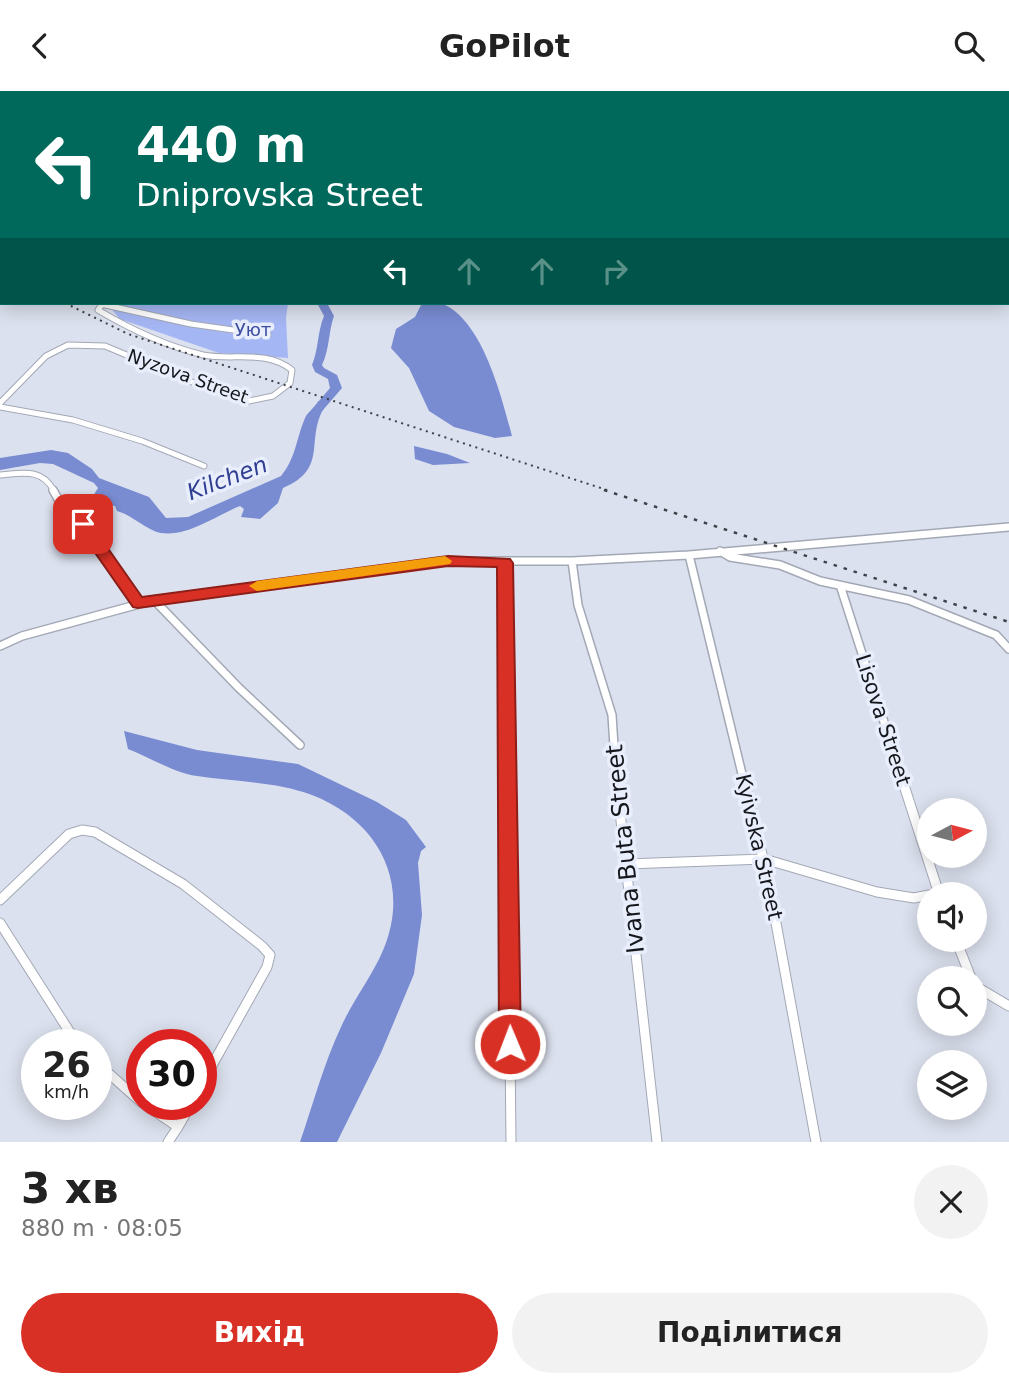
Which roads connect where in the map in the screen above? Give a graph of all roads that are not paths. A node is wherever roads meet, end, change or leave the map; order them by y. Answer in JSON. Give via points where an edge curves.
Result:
{"nodes":[{"id":1,"x":101,"y":305,"type":"edge"},
{"id":2,"x":106,"y":305,"type":"edge"},
{"id":3,"x":268,"y":335,"type":"dead end"},
{"id":4,"x":0,"y":405,"type":"edge"},
{"id":5,"x":204,"y":465,"type":"dead end"},
{"id":6,"x":0,"y":475,"type":"edge"},
{"id":7,"x":1009,"y":527,"type":"edge"},
{"id":8,"x":719,"y":551,"type":"junction"},
{"id":9,"x":689,"y":555,"type":"junction"},
{"id":10,"x":572,"y":561,"type":"junction"},
{"id":11,"x":505,"y":563,"type":"junction"},
{"id":12,"x":840,"y":585,"type":"junction"},
{"id":13,"x":155,"y":600,"type":"junction"},
{"id":14,"x":138,"y":603,"type":"junction"},
{"id":15,"x":0,"y":646,"type":"edge"},
{"id":16,"x":1009,"y":649,"type":"edge"},
{"id":17,"x":300,"y":745,"type":"dead end"},
{"id":18,"x":764,"y":859,"type":"junction"},
{"id":19,"x":626,"y":864,"type":"junction"},
{"id":20,"x":933,"y":882,"type":"edge"},
{"id":21,"x":917,"y":898,"type":"edge"},
{"id":22,"x":0,"y":900,"type":"edge"},
{"id":23,"x":0,"y":923,"type":"edge"},
{"id":24,"x":987,"y":993,"type":"edge"},
{"id":25,"x":1009,"y":1006,"type":"edge"},
{"id":26,"x":68,"y":1029,"type":"edge"},
{"id":27,"x":217,"y":1056,"type":"edge"},
{"id":28,"x":112,"y":1076,"type":"edge"},
{"id":29,"x":126,"y":1088,"type":"edge"},
{"id":30,"x":168,"y":1120,"type":"edge"},
{"id":31,"x":182,"y":1120,"type":"edge"},
{"id":32,"x":178,"y":1127,"type":"junction"},
{"id":33,"x":168,"y":1142,"type":"edge"},
{"id":34,"x":511,"y":1142,"type":"edge"},
{"id":35,"x":657,"y":1142,"type":"edge"},
{"id":36,"x":816,"y":1142,"type":"edge"}],
"edges":[{"from":1,"to":4,"type":"street","name":"Nyzova Street","via":[[98,310],[119,323],[179,346],[208,356],[279,361],[293,376],[273,396],[249,401],[105,346],[68,345],[46,356]]},
{"from":2,"to":3,"type":"street"},
{"from":4,"to":5,"type":"street","name":"Nyzova Street","via":[[73,420]]},
{"from":6,"to":14,"type":"street","via":[[31,472],[50,483],[63,508],[83,524]]},
{"from":7,"to":8,"type":"street"},
{"from":8,"to":9,"type":"street"},
{"from":8,"to":12,"type":"street"},
{"from":9,"to":10,"type":"street"},
{"from":9,"to":18,"type":"street","name":"Kyivska Street"},
{"from":10,"to":11,"type":"street"},
{"from":10,"to":19,"type":"street","name":"Ivana Buta Street","via":[[578,605],[612,715]]},
{"from":11,"to":13,"type":"street","via":[[448,561]]},
{"from":11,"to":34,"type":"street"},
{"from":12,"to":16,"type":"street","via":[[909,600],[996,635]]},
{"from":12,"to":20,"type":"street","name":"Lisova Street"},
{"from":13,"to":14,"type":"street"},
{"from":13,"to":17,"type":"street"},
{"from":14,"to":15,"type":"street"},
{"from":18,"to":19,"type":"street"},
{"from":18,"to":21,"type":"street","via":[[877,892]]},
{"from":18,"to":36,"type":"street","name":"Kyivska Street"},
{"from":19,"to":35,"type":"street","name":"Ivana Buta Street"},
{"from":22,"to":27,"type":"street","via":[[69,834],[82,829],[95,832],[183,884],[270,955]]},
{"from":23,"to":26,"type":"street"},
{"from":24,"to":25,"type":"street"},
{"from":28,"to":29,"type":"street"},
{"from":30,"to":32,"type":"street"},
{"from":31,"to":32,"type":"street"},
{"from":32,"to":33,"type":"street"}]}
